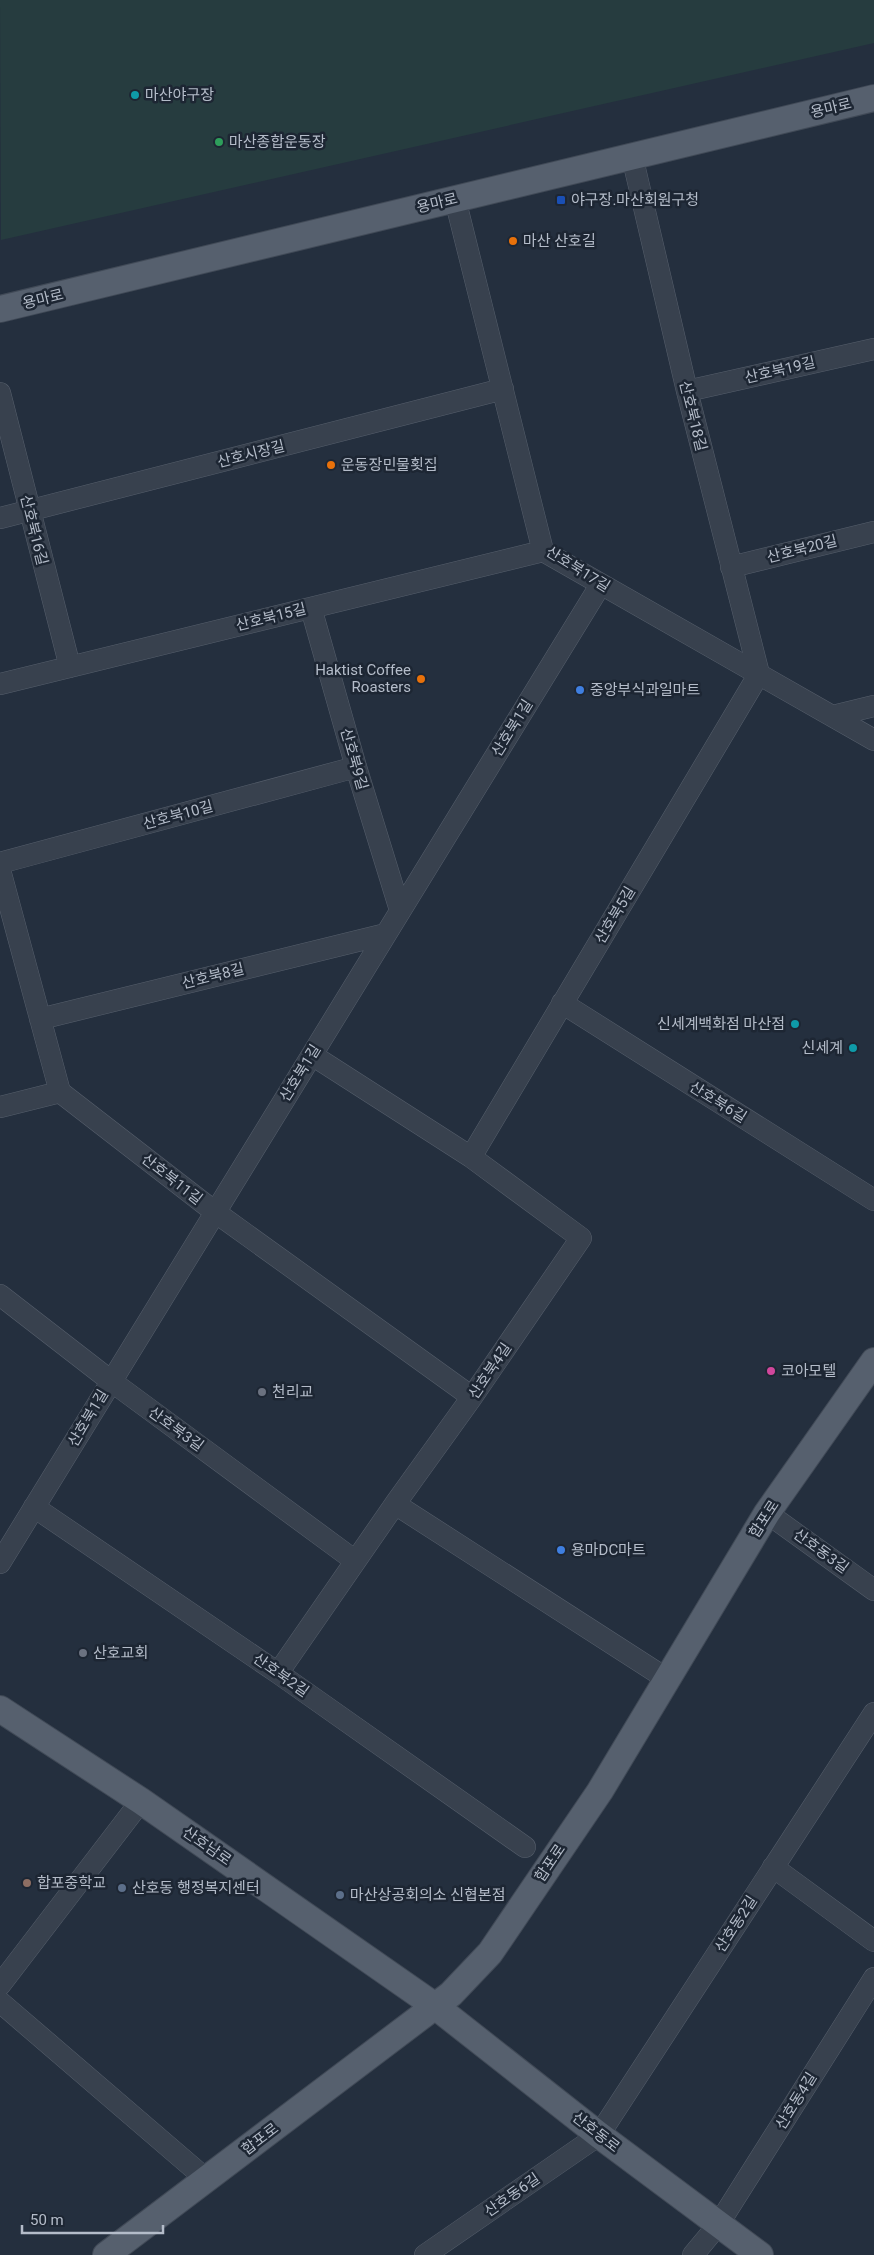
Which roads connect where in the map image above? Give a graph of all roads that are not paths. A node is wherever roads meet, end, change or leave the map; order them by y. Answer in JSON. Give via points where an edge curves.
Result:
{"nodes":[{"id":1,"x":874,"y":98,"type":"edge"},
{"id":2,"x":632,"y":156,"type":"junction"},
{"id":3,"x":455,"y":199,"type":"junction"},
{"id":4,"x":0,"y":309,"type":"edge"},
{"id":5,"x":874,"y":348,"type":"edge"},
{"id":6,"x":503,"y":389,"type":"junction"},
{"id":7,"x":687,"y":391,"type":"junction"},
{"id":8,"x":0,"y":393,"type":"edge"},
{"id":9,"x":28,"y":511,"type":"junction"},
{"id":10,"x":0,"y":518,"type":"edge"},
{"id":11,"x":874,"y":532,"type":"edge"},
{"id":12,"x":543,"y":550,"type":"junction"},
{"id":13,"x":731,"y":567,"type":"junction"},
{"id":14,"x":600,"y":584,"type":"junction"},
{"id":15,"x":312,"y":608,"type":"junction"},
{"id":16,"x":70,"y":667,"type":"junction"},
{"id":17,"x":759,"y":674,"type":"junction"},
{"id":18,"x":0,"y":684,"type":"edge"},
{"id":19,"x":874,"y":706,"type":"edge"},
{"id":20,"x":833,"y":716,"type":"junction"},
{"id":21,"x":874,"y":740,"type":"edge"},
{"id":22,"x":356,"y":767,"type":"junction"},
{"id":23,"x":0,"y":863,"type":"edge"},
{"id":24,"x":0,"y":870,"type":"edge"},
{"id":25,"x":400,"y":910,"type":"junction"},
{"id":26,"x":386,"y":934,"type":"junction"},
{"id":27,"x":562,"y":1004,"type":"junction"},
{"id":28,"x":40,"y":1019,"type":"junction"},
{"id":29,"x":312,"y":1055,"type":"junction"},
{"id":30,"x":60,"y":1092,"type":"junction"},
{"id":31,"x":0,"y":1107,"type":"edge"},
{"id":32,"x":471,"y":1157,"type":"junction"},
{"id":33,"x":874,"y":1200,"type":"edge"},
{"id":34,"x":215,"y":1212,"type":"junction"},
{"id":35,"x":0,"y":1295,"type":"edge"},
{"id":36,"x":871,"y":1372,"type":"edge"},
{"id":37,"x":111,"y":1381,"type":"junction"},
{"id":38,"x":472,"y":1397,"type":"junction"},
{"id":39,"x":395,"y":1504,"type":"junction"},
{"id":40,"x":34,"y":1507,"type":"junction"},
{"id":41,"x":767,"y":1513,"type":"junction"},
{"id":42,"x":354,"y":1560,"type":"junction"},
{"id":43,"x":0,"y":1563,"type":"edge"},
{"id":44,"x":874,"y":1590,"type":"edge"},
{"id":45,"x":278,"y":1673,"type":"junction"},
{"id":46,"x":667,"y":1679,"type":"junction"},
{"id":47,"x":0,"y":1709,"type":"edge"},
{"id":48,"x":874,"y":1713,"type":"edge"},
{"id":49,"x":141,"y":1800,"type":"junction"},
{"id":50,"x":525,"y":1847,"type":"dead end"},
{"id":51,"x":773,"y":1868,"type":"junction"},
{"id":52,"x":874,"y":1941,"type":"edge"},
{"id":53,"x":874,"y":1978,"type":"edge"},
{"id":54,"x":0,"y":1985,"type":"edge"},
{"id":55,"x":0,"y":2002,"type":"edge"},
{"id":56,"x":435,"y":2006,"type":"junction"},
{"id":57,"x":599,"y":2135,"type":"junction"},
{"id":58,"x":206,"y":2179,"type":"junction"},
{"id":59,"x":718,"y":2225,"type":"junction"},
{"id":60,"x":114,"y":2253,"type":"edge"},
{"id":61,"x":425,"y":2255,"type":"edge"},
{"id":62,"x":693,"y":2255,"type":"edge"},
{"id":63,"x":760,"y":2255,"type":"edge"}],
"edges":[{"from":1,"to":2,"type":"main road","name":"용마로"},
{"from":2,"to":3,"type":"main road","name":"용마로"},
{"from":2,"to":7,"type":"street","name":"산호북18길"},
{"from":3,"to":4,"type":"main road","name":"용마로"},
{"from":3,"to":6,"type":"street","name":"산호북17길"},
{"from":5,"to":7,"type":"street","name":"산호북19길"},
{"from":6,"to":9,"type":"street","name":"산호시장길"},
{"from":6,"to":12,"type":"street","name":"산호북17길"},
{"from":7,"to":13,"type":"street","name":"산호북18길"},
{"from":8,"to":9,"type":"street","name":"산호북16길"},
{"from":9,"to":10,"type":"street","name":"산호시장길"},
{"from":9,"to":16,"type":"street","name":"산호북16길"},
{"from":11,"to":13,"type":"street","name":"산호북20길"},
{"from":12,"to":14,"type":"street","name":"산호북17길"},
{"from":12,"to":15,"type":"street","name":"산호북15길"},
{"from":13,"to":17,"type":"street","name":"산호북18길"},
{"from":14,"to":17,"type":"street","name":"산호북17길"},
{"from":14,"to":25,"type":"street","name":"산호북1길"},
{"from":15,"to":16,"type":"street","name":"산호북15길"},
{"from":15,"to":22,"type":"street","name":"산호북9길"},
{"from":16,"to":18,"type":"street","name":"산호북15길"},
{"from":17,"to":20,"type":"street","name":"산호북17길"},
{"from":17,"to":27,"type":"street","name":"산호북5길"},
{"from":19,"to":20,"type":"street"},
{"from":20,"to":21,"type":"street","name":"산호북17길"},
{"from":22,"to":23,"type":"street","name":"산호북10길"},
{"from":22,"to":25,"type":"street","name":"산호북9길"},
{"from":24,"to":28,"type":"street"},
{"from":25,"to":26,"type":"street","name":"산호북1길"},
{"from":26,"to":28,"type":"street","name":"산호북8길"},
{"from":26,"to":29,"type":"street","name":"산호북1길"},
{"from":27,"to":32,"type":"street","name":"산호북5길"},
{"from":27,"to":33,"type":"street","name":"산호북6길"},
{"from":28,"to":30,"type":"street"},
{"from":29,"to":32,"type":"street","name":"산호북4길"},
{"from":29,"to":34,"type":"street","name":"산호북1길"},
{"from":30,"to":31,"type":"street"},
{"from":30,"to":34,"type":"street","name":"산호북11길"},
{"from":32,"to":38,"type":"street","name":"산호북4길","via":[[581,1238]]},
{"from":34,"to":37,"type":"street","name":"산호북1길"},
{"from":34,"to":38,"type":"street","name":"산호북11길"},
{"from":35,"to":37,"type":"street","name":"산호북3길"},
{"from":36,"to":41,"type":"main road","name":"합포로"},
{"from":37,"to":40,"type":"street","name":"산호북1길"},
{"from":37,"to":42,"type":"street","name":"산호북3길"},
{"from":38,"to":39,"type":"street","name":"산호북4길"},
{"from":39,"to":42,"type":"street","name":"산호북4길"},
{"from":39,"to":46,"type":"street"},
{"from":40,"to":43,"type":"street","name":"산호북1길"},
{"from":40,"to":45,"type":"street","name":"산호북2길"},
{"from":41,"to":44,"type":"street","name":"산호동3길"},
{"from":41,"to":46,"type":"main road","name":"합포로"},
{"from":42,"to":45,"type":"street","name":"산호북4길"},
{"from":45,"to":50,"type":"street","name":"산호북2길"},
{"from":46,"to":56,"type":"main road","name":"합포로","via":[[600,1791],[490,1953]]},
{"from":47,"to":49,"type":"main road","name":"산호남로"},
{"from":48,"to":51,"type":"street","name":"산호동2길"},
{"from":49,"to":54,"type":"street"},
{"from":49,"to":56,"type":"main road","name":"산호남로"},
{"from":51,"to":52,"type":"street"},
{"from":51,"to":57,"type":"street","name":"산호동2길"},
{"from":53,"to":59,"type":"street","name":"산호동4길"},
{"from":55,"to":58,"type":"street"},
{"from":56,"to":57,"type":"main road","name":"산호동로"},
{"from":56,"to":58,"type":"main road","name":"합포로"},
{"from":57,"to":59,"type":"main road","name":"산호동로"},
{"from":57,"to":61,"type":"street","name":"산호동6길"},
{"from":58,"to":60,"type":"main road","name":"합포로"},
{"from":59,"to":62,"type":"street","name":"산호동4길"},
{"from":59,"to":63,"type":"main road","name":"산호동로"}]}
